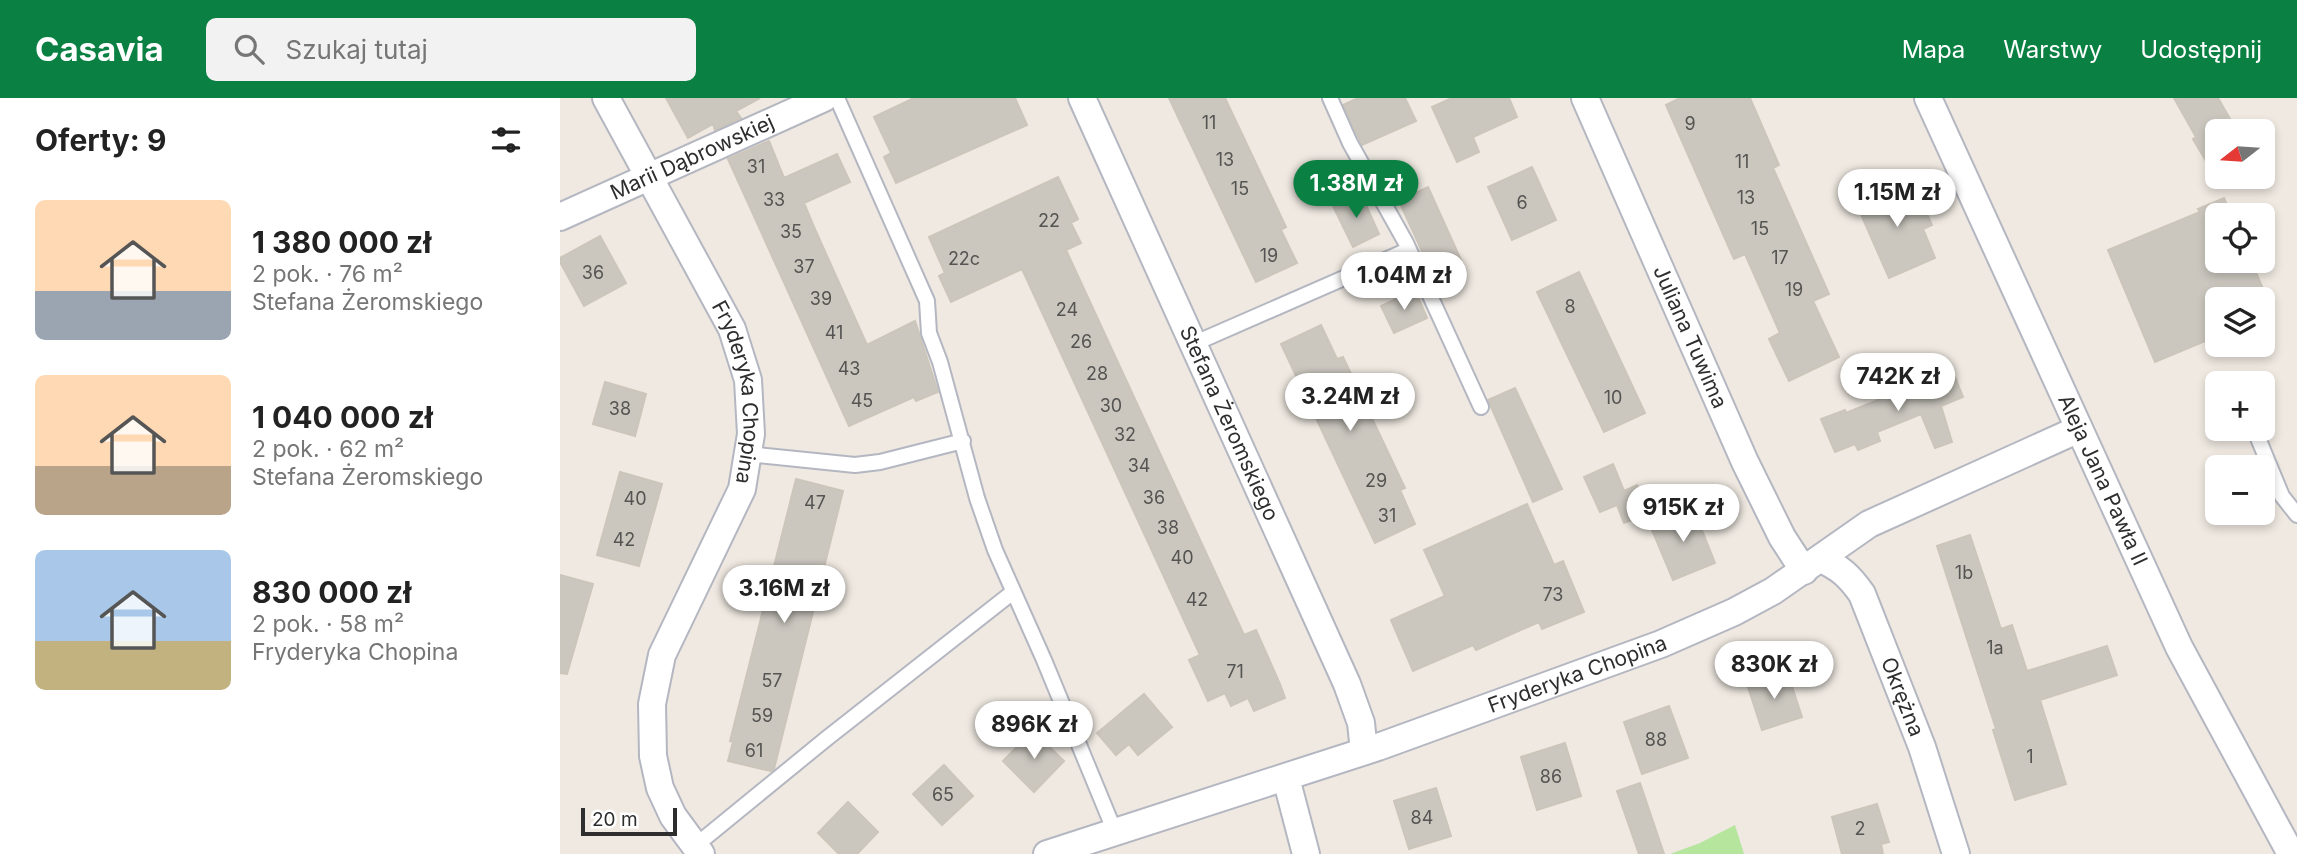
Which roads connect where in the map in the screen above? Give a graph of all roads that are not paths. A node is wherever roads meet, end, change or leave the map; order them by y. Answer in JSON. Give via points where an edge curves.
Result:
{"nodes":[{"id":1,"x":607,"y":98,"type":"edge"},
{"id":2,"x":824,"y":98,"type":"edge"},
{"id":3,"x":837,"y":98,"type":"edge"},
{"id":4,"x":1082,"y":98,"type":"edge"},
{"id":5,"x":1329,"y":98,"type":"edge"},
{"id":6,"x":1585,"y":98,"type":"edge"},
{"id":7,"x":1928,"y":98,"type":"edge"},
{"id":8,"x":648,"y":176,"type":"junction"},
{"id":9,"x":560,"y":217,"type":"edge"},
{"id":10,"x":1408,"y":250,"type":"junction"},
{"id":11,"x":1193,"y":344,"type":"junction"},
{"id":12,"x":1481,"y":407,"type":"dead end"},
{"id":13,"x":2079,"y":429,"type":"junction"},
{"id":14,"x":962,"y":441,"type":"junction"},
{"id":15,"x":2259,"y":441,"type":"edge"},
{"id":16,"x":748,"y":454,"type":"junction"},
{"id":17,"x":2297,"y":515,"type":"edge"},
{"id":18,"x":1812,"y":565,"type":"junction"},
{"id":19,"x":1013,"y":592,"type":"junction"},
{"id":20,"x":1364,"y":751,"type":"junction"},
{"id":21,"x":1286,"y":778,"type":"junction"},
{"id":22,"x":1115,"y":832,"type":"junction"},
{"id":23,"x":698,"y":850,"type":"edge"},
{"id":24,"x":1047,"y":854,"type":"edge"},
{"id":25,"x":1306,"y":854,"type":"edge"},
{"id":26,"x":1956,"y":854,"type":"edge"},
{"id":27,"x":2291,"y":854,"type":"edge"}],
"edges":[{"from":1,"to":8,"type":"street","name":"Fryderyka Chopina"},
{"from":2,"to":8,"type":"street","name":"Marii Dąbrowskiej"},
{"from":3,"to":14,"type":"lane","via":[[927,301],[929,333]]},
{"from":4,"to":11,"type":"street","name":"Stefana Żeromskiego"},
{"from":5,"to":10,"type":"lane"},
{"from":6,"to":18,"type":"street","name":"Juliana Tuwima","via":[[1745,462],[1782,537]]},
{"from":7,"to":13,"type":"street","name":"Aleja Jana Pawła II"},
{"from":8,"to":9,"type":"street","name":"Marii Dąbrowskiej"},
{"from":8,"to":16,"type":"street","name":"Fryderyka Chopina","via":[[732,329],[748,380]]},
{"from":10,"to":11,"type":"lane"},
{"from":10,"to":12,"type":"lane"},
{"from":11,"to":20,"type":"street","name":"Stefana Żeromskiego","via":[[1348,684]]},
{"from":13,"to":18,"type":"street","name":"Fryderyka Chopina","via":[[1869,524]]},
{"from":13,"to":27,"type":"street","name":"Aleja Jana Pawła II","via":[[2179,647]]},
{"from":14,"to":16,"type":"lane","via":[[855,465]]},
{"from":14,"to":19,"type":"lane","via":[[977,498]]},
{"from":15,"to":17,"type":"lane","via":[[2282,496]]},
{"from":16,"to":23,"type":"street","name":"Fryderyka Chopina","via":[[742,489],[662,655],[652,704],[653,757],[660,788],[673,816]]},
{"from":18,"to":20,"type":"street","name":"Fryderyka Chopina","via":[[1734,612],[1661,644]]},
{"from":18,"to":26,"type":"street","name":"Okrężna","via":[[1837,566],[1862,594],[1922,747]]},
{"from":19,"to":22,"type":"lane"},
{"from":19,"to":23,"type":"lane","via":[[826,739]]},
{"from":20,"to":21,"type":"street","name":"Fryderyka Chopina"},
{"from":21,"to":22,"type":"street","name":"Fryderyka Chopina"},
{"from":21,"to":25,"type":"street"},
{"from":22,"to":24,"type":"street","name":"Fryderyka Chopina"}]}
